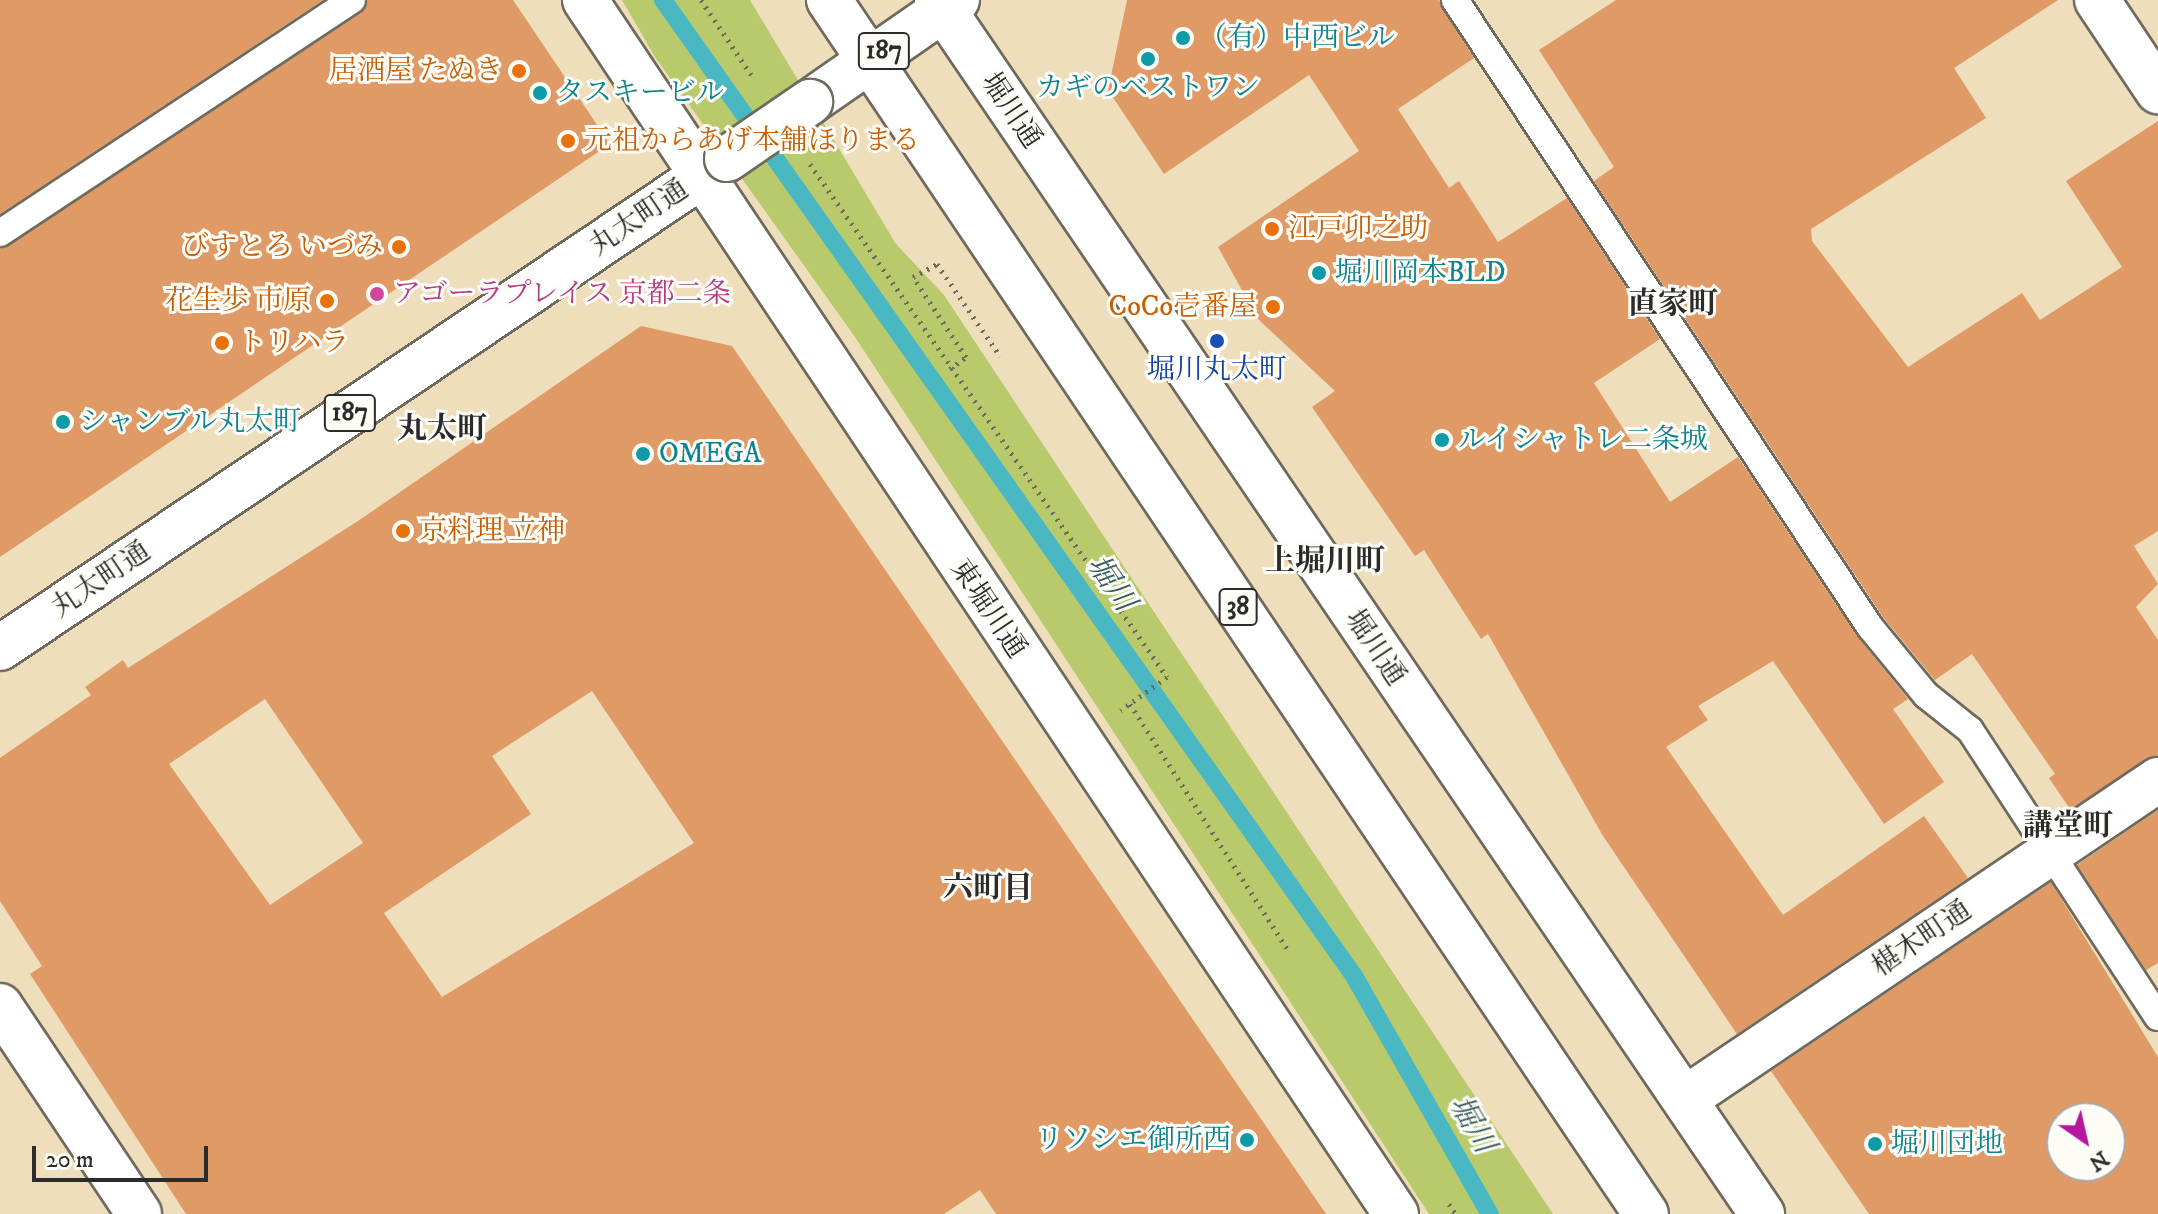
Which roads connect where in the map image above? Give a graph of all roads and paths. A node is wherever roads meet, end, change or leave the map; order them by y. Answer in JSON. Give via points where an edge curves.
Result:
{"nodes":[{"id":1,"x":352,"y":0,"type":"edge"},
{"id":2,"x":585,"y":0,"type":"edge"},
{"id":3,"x":829,"y":0,"type":"edge"},
{"id":4,"x":1455,"y":0,"type":"edge"},
{"id":5,"x":2097,"y":0,"type":"edge"},
{"id":6,"x":946,"y":3,"type":"edge"},
{"id":7,"x":869,"y":61,"type":"junction"},
{"id":8,"x":2158,"y":91,"type":"edge"},
{"id":9,"x":714,"y":168,"type":"junction"},
{"id":10,"x":0,"y":233,"type":"edge"},
{"id":11,"x":863,"y":243,"type":"dead end"},
{"id":12,"x":937,"y":264,"type":"dead end"},
{"id":13,"x":950,"y":369,"type":"junction"},
{"id":14,"x":0,"y":648,"type":"edge"},
{"id":15,"x":1130,"y":704,"type":"dead end"},
{"id":16,"x":2158,"y":780,"type":"edge"},
{"id":17,"x":2052,"y":851,"type":"junction"},
{"id":18,"x":0,"y":1006,"type":"edge"},
{"id":19,"x":2158,"y":1017,"type":"edge"},
{"id":20,"x":1685,"y":1099,"type":"junction"},
{"id":21,"x":139,"y":1214,"type":"edge"},
{"id":22,"x":1396,"y":1214,"type":"edge"},
{"id":23,"x":1646,"y":1214,"type":"edge"},
{"id":24,"x":1762,"y":1214,"type":"edge"}],
"edges":[{"from":1,"to":10,"type":"lane"},
{"from":2,"to":9,"type":"main road","name":"東堀川通"},
{"from":3,"to":7,"type":"main road","number":"38"},
{"from":4,"to":17,"type":"lane","via":[[1870,627],[1926,695],[1970,730]]},
{"from":5,"to":8,"type":"main road"},
{"from":6,"to":7,"type":"main road","name":"丸太町通","number":"187"},
{"from":6,"to":20,"type":"main road","name":"堀川通"},
{"from":7,"to":9,"type":"main road","name":"丸太町通","number":"187","bridge":true},
{"from":7,"to":23,"type":"main road","number":"38"},
{"from":9,"to":14,"type":"main road","name":"丸太町通","number":"187"},
{"from":9,"to":22,"type":"main road","name":"東堀川通"},
{"from":11,"to":13,"type":"path"},
{"from":12,"to":13,"type":"path","via":[[913,277],[966,357]]},
{"from":13,"to":15,"type":"path","via":[[1167,677]]},
{"from":16,"to":17,"type":"main road","name":"椹木町通"},
{"from":17,"to":19,"type":"lane"},
{"from":17,"to":20,"type":"main road","name":"椹木町通"},
{"from":18,"to":21,"type":"main road"},
{"from":20,"to":24,"type":"main road","name":"堀川通"}]}
